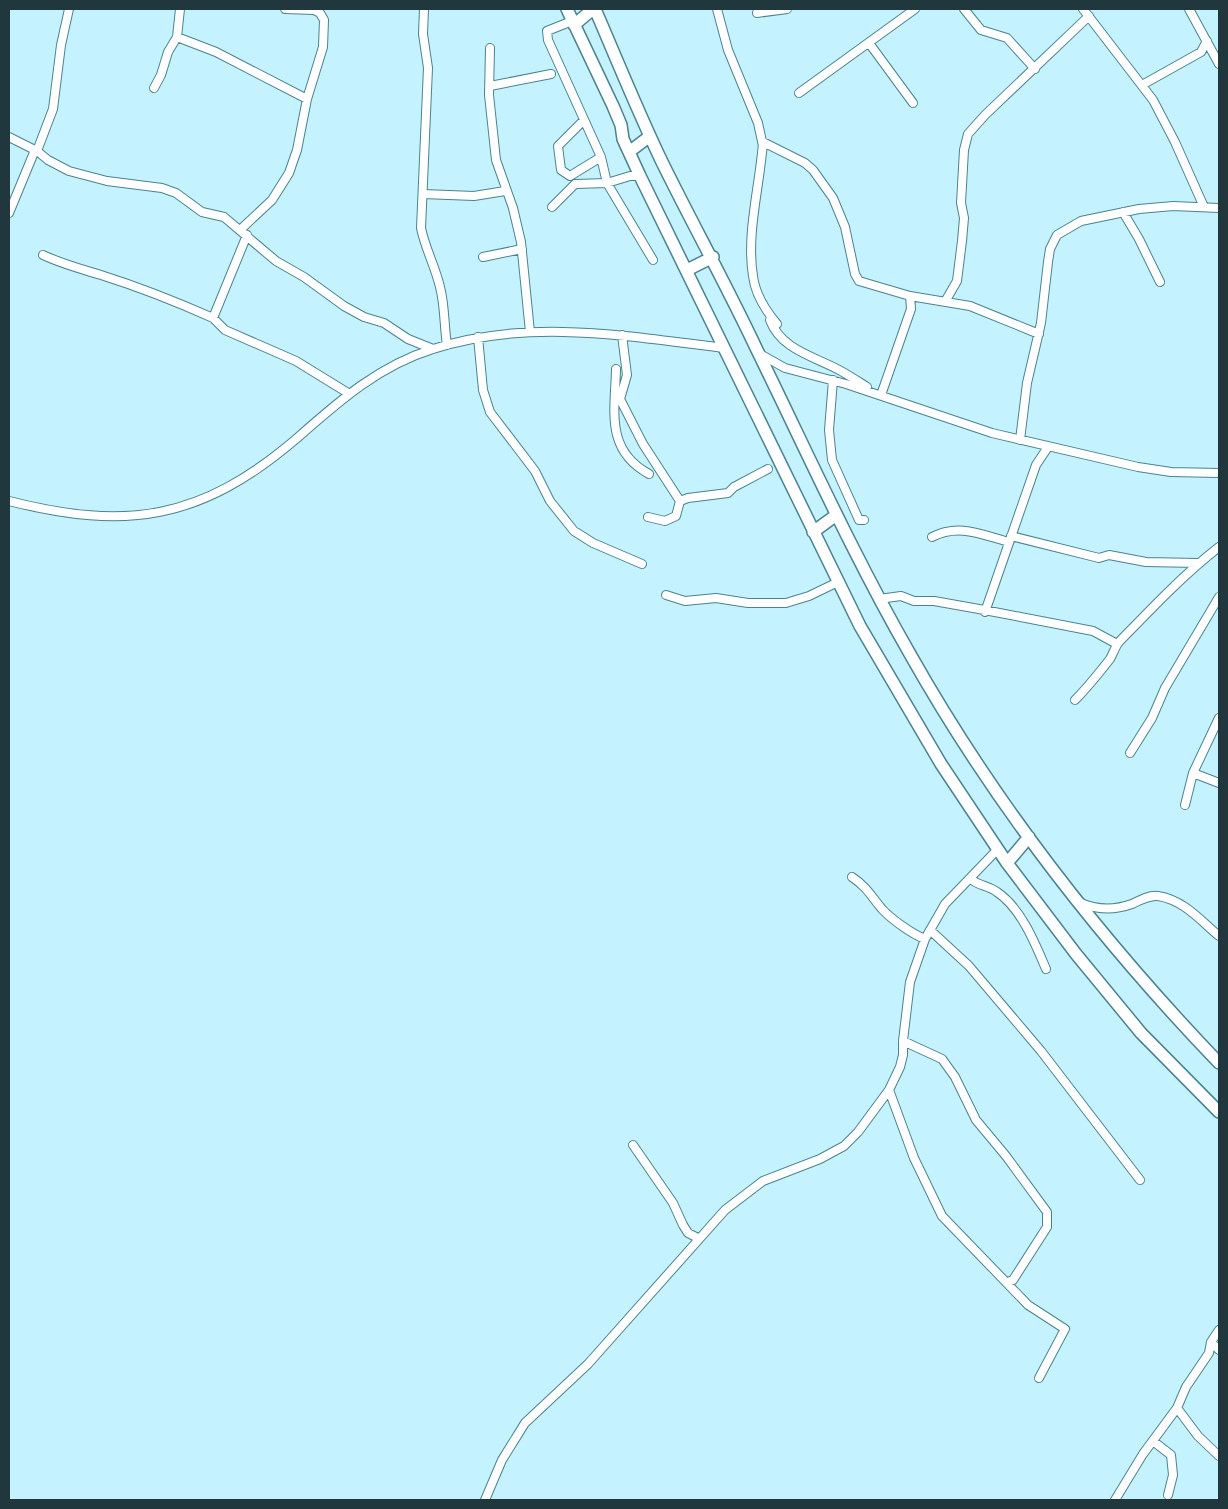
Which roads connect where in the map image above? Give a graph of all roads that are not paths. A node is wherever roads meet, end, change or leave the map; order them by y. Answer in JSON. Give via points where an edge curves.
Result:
{"nodes":[{"id":1,"x":69,"y":9,"type":"edge"},
{"id":2,"x":180,"y":9,"type":"edge"},
{"id":3,"x":285,"y":9,"type":"edge"},
{"id":4,"x":424,"y":9,"type":"edge"},
{"id":5,"x":567,"y":9,"type":"edge"},
{"id":6,"x":594,"y":9,"type":"edge"},
{"id":7,"x":717,"y":9,"type":"edge"},
{"id":8,"x":787,"y":9,"type":"edge"},
{"id":9,"x":915,"y":9,"type":"edge"},
{"id":10,"x":964,"y":9,"type":"edge"},
{"id":11,"x":1083,"y":9,"type":"edge"},
{"id":12,"x":1189,"y":9,"type":"edge"},
{"id":13,"x":757,"y":13,"type":"dead end"},
{"id":14,"x":1089,"y":16,"type":"junction"},
{"id":15,"x":573,"y":23,"type":"junction"},
{"id":16,"x":177,"y":37,"type":"junction"},
{"id":17,"x":1207,"y":41,"type":"junction"},
{"id":18,"x":869,"y":43,"type":"junction"},
{"id":19,"x":490,"y":48,"type":"dead end"},
{"id":20,"x":1219,"y":64,"type":"edge"},
{"id":21,"x":1035,"y":69,"type":"junction"},
{"id":22,"x":552,"y":74,"type":"dead end"},
{"id":23,"x":1142,"y":85,"type":"junction"},
{"id":24,"x":490,"y":86,"type":"junction"},
{"id":25,"x":154,"y":88,"type":"dead end"},
{"id":26,"x":800,"y":93,"type":"dead end"},
{"id":27,"x":307,"y":99,"type":"junction"},
{"id":28,"x":913,"y":102,"type":"dead end"},
{"id":29,"x":584,"y":120,"type":"junction"},
{"id":30,"x":650,"y":136,"type":"junction"},
{"id":31,"x":9,"y":137,"type":"edge"},
{"id":32,"x":763,"y":142,"type":"junction"},
{"id":33,"x":36,"y":151,"type":"junction"},
{"id":34,"x":629,"y":152,"type":"junction"},
{"id":35,"x":601,"y":157,"type":"junction"},
{"id":36,"x":640,"y":176,"type":"junction"},
{"id":37,"x":607,"y":183,"type":"junction"},
{"id":38,"x":505,"y":191,"type":"junction"},
{"id":39,"x":423,"y":194,"type":"junction"},
{"id":40,"x":552,"y":207,"type":"dead end"},
{"id":41,"x":1204,"y":207,"type":"junction"},
{"id":42,"x":1219,"y":208,"type":"edge"},
{"id":43,"x":1123,"y":212,"type":"junction"},
{"id":44,"x":9,"y":213,"type":"edge"},
{"id":45,"x":240,"y":230,"type":"junction"},
{"id":46,"x":247,"y":235,"type":"junction"},
{"id":47,"x":522,"y":249,"type":"junction"},
{"id":48,"x":43,"y":256,"type":"dead end"},
{"id":49,"x":483,"y":257,"type":"dead end"},
{"id":50,"x":713,"y":257,"type":"junction"},
{"id":51,"x":653,"y":260,"type":"dead end"},
{"id":52,"x":686,"y":270,"type":"junction"},
{"id":53,"x":1160,"y":282,"type":"dead end"},
{"id":54,"x":910,"y":296,"type":"junction"},
{"id":55,"x":921,"y":297,"type":"junction"},
{"id":56,"x":946,"y":300,"type":"junction"},
{"id":57,"x":911,"y":309,"type":"junction"},
{"id":58,"x":766,"y":311,"type":"junction"},
{"id":59,"x":212,"y":318,"type":"junction"},
{"id":60,"x":777,"y":324,"type":"dead end"},
{"id":61,"x":530,"y":332,"type":"junction"},
{"id":62,"x":1039,"y":334,"type":"junction"},
{"id":63,"x":622,"y":335,"type":"junction"},
{"id":64,"x":478,"y":337,"type":"junction"},
{"id":65,"x":448,"y":345,"type":"junction"},
{"id":66,"x":433,"y":348,"type":"junction"},
{"id":67,"x":724,"y":348,"type":"junction"},
{"id":68,"x":760,"y":354,"type":"junction"},
{"id":69,"x":785,"y":368,"type":"junction"},
{"id":70,"x":616,"y":369,"type":"dead end"},
{"id":71,"x":768,"y":374,"type":"junction"},
{"id":72,"x":833,"y":380,"type":"junction"},
{"id":73,"x":348,"y":393,"type":"junction"},
{"id":74,"x":879,"y":394,"type":"junction"},
{"id":75,"x":1020,"y":440,"type":"junction"},
{"id":76,"x":1048,"y":447,"type":"junction"},
{"id":77,"x":768,"y":469,"type":"dead end"},
{"id":78,"x":649,"y":474,"type":"dead end"},
{"id":79,"x":1219,"y":475,"type":"edge"},
{"id":80,"x":9,"y":501,"type":"edge"},
{"id":81,"x":680,"y":501,"type":"junction"},
{"id":82,"x":835,"y":516,"type":"junction"},
{"id":83,"x":648,"y":517,"type":"dead end"},
{"id":84,"x":864,"y":520,"type":"dead end"},
{"id":85,"x":813,"y":532,"type":"junction"},
{"id":86,"x":932,"y":537,"type":"dead end"},
{"id":87,"x":1010,"y":539,"type":"junction"},
{"id":88,"x":1219,"y":547,"type":"edge"},
{"id":89,"x":1198,"y":563,"type":"junction"},
{"id":90,"x":642,"y":564,"type":"dead end"},
{"id":91,"x":838,"y":582,"type":"junction"},
{"id":92,"x":666,"y":595,"type":"dead end"},
{"id":93,"x":1219,"y":597,"type":"edge"},
{"id":94,"x":879,"y":599,"type":"junction"},
{"id":95,"x":985,"y":612,"type":"junction"},
{"id":96,"x":1117,"y":644,"type":"junction"},
{"id":97,"x":1075,"y":700,"type":"dead end"},
{"id":98,"x":1219,"y":718,"type":"edge"},
{"id":99,"x":1130,"y":753,"type":"dead end"},
{"id":100,"x":1193,"y":774,"type":"junction"},
{"id":101,"x":1219,"y":783,"type":"edge"},
{"id":102,"x":1185,"y":806,"type":"dead end"},
{"id":103,"x":1029,"y":838,"type":"junction"},
{"id":104,"x":997,"y":850,"type":"junction"},
{"id":105,"x":1006,"y":863,"type":"junction"},
{"id":106,"x":852,"y":877,"type":"dead end"},
{"id":107,"x":970,"y":878,"type":"junction"},
{"id":108,"x":1078,"y":902,"type":"junction"},
{"id":109,"x":1100,"y":908,"type":"junction"},
{"id":110,"x":1089,"y":917,"type":"junction"},
{"id":111,"x":930,"y":930,"type":"junction"},
{"id":112,"x":1219,"y":936,"type":"edge"},
{"id":113,"x":925,"y":939,"type":"junction"},
{"id":114,"x":1046,"y":969,"type":"dead end"},
{"id":115,"x":902,"y":1040,"type":"junction"},
{"id":116,"x":1219,"y":1063,"type":"edge"},
{"id":117,"x":890,"y":1090,"type":"junction"},
{"id":118,"x":1219,"y":1112,"type":"edge"},
{"id":119,"x":633,"y":1145,"type":"dead end"},
{"id":120,"x":1140,"y":1180,"type":"dead end"},
{"id":121,"x":698,"y":1238,"type":"junction"},
{"id":122,"x":1008,"y":1282,"type":"junction"},
{"id":123,"x":1219,"y":1330,"type":"edge"},
{"id":124,"x":1211,"y":1342,"type":"junction"},
{"id":125,"x":1219,"y":1350,"type":"edge"},
{"id":126,"x":1038,"y":1378,"type":"dead end"},
{"id":127,"x":1177,"y":1408,"type":"junction"},
{"id":128,"x":1153,"y":1441,"type":"junction"},
{"id":129,"x":1219,"y":1456,"type":"edge"},
{"id":130,"x":1168,"y":1495,"type":"dead end"},
{"id":131,"x":486,"y":1500,"type":"edge"},
{"id":132,"x":1115,"y":1500,"type":"edge"}],
"edges":[{"from":1,"to":33,"type":"street","via":[[53,109]]},
{"from":2,"to":16,"type":"street"},
{"from":3,"to":27,"type":"street","via":[[314,10],[324,20],[323,47]]},
{"from":4,"to":39,"type":"street","via":[[423,34],[428,68]]},
{"from":5,"to":15,"type":"highway"},
{"from":6,"to":15,"type":"highway"},
{"from":6,"to":30,"type":"highway"},
{"from":7,"to":32,"type":"street","via":[[728,50]]},
{"from":8,"to":13,"type":"street"},
{"from":9,"to":18,"type":"street"},
{"from":10,"to":21,"type":"street","via":[[981,30],[1006,38]]},
{"from":11,"to":14,"type":"street"},
{"from":12,"to":17,"type":"street"},
{"from":14,"to":21,"type":"street"},
{"from":14,"to":23,"type":"street"},
{"from":15,"to":29,"type":"street","via":[[548,31],[548,40]]},
{"from":15,"to":34,"type":"highway","via":[[613,106]]},
{"from":16,"to":25,"type":"street"},
{"from":16,"to":27,"type":"street","via":[[216,52]]},
{"from":17,"to":20,"type":"street"},
{"from":17,"to":23,"type":"street","via":[[1201,52]]},
{"from":18,"to":26,"type":"street"},
{"from":18,"to":28,"type":"street"},
{"from":19,"to":24,"type":"street"},
{"from":21,"to":56,"type":"street","via":[[973,128],[965,141],[962,241],[956,281]]},
{"from":22,"to":24,"type":"street"},
{"from":23,"to":41,"type":"street","via":[[1163,118]]},
{"from":24,"to":38,"type":"street","via":[[496,160]]},
{"from":27,"to":45,"type":"street","via":[[289,173],[272,200]]},
{"from":29,"to":35,"type":"street"},
{"from":29,"to":35,"type":"street","via":[[558,146],[561,170],[570,176]]},
{"from":30,"to":34,"type":"highway"},
{"from":30,"to":50,"type":"highway"},
{"from":31,"to":33,"type":"street"},
{"from":32,"to":54,"type":"street","via":[[805,162],[814,170],[840,210],[859,281]]},
{"from":32,"to":58,"type":"street","via":[[756,260]]},
{"from":33,"to":44,"type":"street"},
{"from":33,"to":45,"type":"street","via":[[59,167],[78,174],[176,193],[202,212],[224,217]]},
{"from":34,"to":36,"type":"highway"},
{"from":35,"to":37,"type":"street"},
{"from":36,"to":37,"type":"street"},
{"from":36,"to":52,"type":"highway"},
{"from":37,"to":40,"type":"street","via":[[575,184]]},
{"from":37,"to":51,"type":"street"},
{"from":38,"to":39,"type":"street","via":[[474,196]]},
{"from":38,"to":47,"type":"street","via":[[513,208]]},
{"from":39,"to":65,"type":"street","via":[[421,228],[440,286]]},
{"from":41,"to":42,"type":"street"},
{"from":41,"to":43,"type":"street","via":[[1173,206]]},
{"from":43,"to":53,"type":"street"},
{"from":43,"to":62,"type":"street","via":[[1081,221],[1057,235],[1049,256]]},
{"from":45,"to":46,"type":"street"},
{"from":46,"to":59,"type":"street"},
{"from":46,"to":66,"type":"street","via":[[276,261],[344,306],[364,317],[384,322],[408,339]]},
{"from":47,"to":49,"type":"street"},
{"from":47,"to":61,"type":"street"},
{"from":48,"to":59,"type":"street","via":[[173,301]]},
{"from":50,"to":52,"type":"highway"},
{"from":50,"to":68,"type":"highway"},
{"from":52,"to":67,"type":"highway"},
{"from":54,"to":55,"type":"street"},
{"from":54,"to":57,"type":"street"},
{"from":55,"to":56,"type":"street"},
{"from":55,"to":57,"type":"street"},
{"from":56,"to":62,"type":"street","via":[[970,306]]},
{"from":57,"to":74,"type":"street"},
{"from":58,"to":60,"type":"street"},
{"from":58,"to":74,"type":"street","via":[[771,325],[793,348]]},
{"from":59,"to":73,"type":"street","via":[[225,330],[296,361]]},
{"from":61,"to":63,"type":"street"},
{"from":61,"to":64,"type":"street"},
{"from":62,"to":75,"type":"street","via":[[1027,383]]},
{"from":63,"to":67,"type":"street"},
{"from":63,"to":81,"type":"street","via":[[627,375],[620,399],[643,444]]},
{"from":64,"to":65,"type":"street"},
{"from":64,"to":90,"type":"street","via":[[483,390],[490,412],[535,471],[550,501],[574,531],[593,543]]},
{"from":65,"to":66,"type":"street"},
{"from":66,"to":73,"type":"street","via":[[389,366]]},
{"from":67,"to":85,"type":"highway"},
{"from":68,"to":69,"type":"street"},
{"from":68,"to":71,"type":"highway"},
{"from":69,"to":71,"type":"street"},
{"from":69,"to":72,"type":"street"},
{"from":70,"to":78,"type":"street","via":[[613,412],[617,439],[632,462]]},
{"from":71,"to":82,"type":"highway"},
{"from":72,"to":74,"type":"street"},
{"from":72,"to":84,"type":"street","via":[[829,430],[832,460],[851,506],[859,520]]},
{"from":73,"to":80,"type":"street","via":[[260,466],[208,497],[175,510],[137,516],[95,516]]},
{"from":74,"to":75,"type":"street","via":[[971,427]]},
{"from":75,"to":76,"type":"street"},
{"from":76,"to":79,"type":"street","via":[[1154,470]]},
{"from":76,"to":87,"type":"street","via":[[1036,465]]},
{"from":77,"to":81,"type":"street","via":[[728,493]]},
{"from":81,"to":83,"type":"street","via":[[676,516],[665,521]]},
{"from":82,"to":85,"type":"highway"},
{"from":82,"to":94,"type":"highway"},
{"from":85,"to":91,"type":"highway"},
{"from":86,"to":87,"type":"street","via":[[944,531],[959,530]]},
{"from":87,"to":89,"type":"street","via":[[1099,558],[1109,555],[1146,562]]},
{"from":87,"to":95,"type":"street"},
{"from":88,"to":89,"type":"street"},
{"from":89,"to":96,"type":"street"},
{"from":91,"to":92,"type":"street","via":[[786,603],[748,603],[716,598],[685,601]]},
{"from":91,"to":104,"type":"highway","via":[[893,685]]},
{"from":93,"to":99,"type":"street"},
{"from":94,"to":95,"type":"street","via":[[904,596],[914,601],[934,601]]},
{"from":94,"to":103,"type":"highway","via":[[964,743]]},
{"from":95,"to":96,"type":"street","via":[[1093,632]]},
{"from":96,"to":97,"type":"street","via":[[1098,675]]},
{"from":98,"to":100,"type":"street"},
{"from":100,"to":101,"type":"street"},
{"from":100,"to":102,"type":"street"},
{"from":103,"to":105,"type":"highway"},
{"from":103,"to":108,"type":"highway"},
{"from":104,"to":105,"type":"highway"},
{"from":104,"to":107,"type":"street"},
{"from":105,"to":118,"type":"highway","via":[[1141,1033]]},
{"from":106,"to":113,"type":"street","via":[[872,893],[885,912]]},
{"from":107,"to":111,"type":"street","via":[[941,909]]},
{"from":107,"to":114,"type":"street","via":[[998,892],[1010,906],[1038,948]]},
{"from":108,"to":109,"type":"street"},
{"from":108,"to":110,"type":"highway"},
{"from":109,"to":110,"type":"street"},
{"from":109,"to":112,"type":"street","via":[[1116,908],[1157,896],[1194,913]]},
{"from":110,"to":116,"type":"highway","via":[[1150,990]]},
{"from":111,"to":113,"type":"street"},
{"from":111,"to":120,"type":"street","via":[[969,966],[1053,1065]]},
{"from":113,"to":115,"type":"street","via":[[910,982]]},
{"from":115,"to":117,"type":"street","via":[[902,1061]]},
{"from":115,"to":122,"type":"street","via":[[942,1059],[955,1077],[976,1120],[1047,1212],[1047,1227],[1013,1280]]},
{"from":117,"to":121,"type":"street","via":[[852,1140],[820,1159],[763,1181],[725,1210]]},
{"from":117,"to":122,"type":"street","via":[[914,1158],[938,1210]]},
{"from":119,"to":121,"type":"street","via":[[673,1203],[688,1233]]},
{"from":121,"to":131,"type":"street","via":[[588,1364],[525,1423],[502,1460]]},
{"from":122,"to":126,"type":"street","via":[[1028,1305],[1065,1329]]},
{"from":123,"to":124,"type":"street"},
{"from":124,"to":125,"type":"street"},
{"from":124,"to":127,"type":"street","via":[[1209,1353],[1186,1387]]},
{"from":127,"to":128,"type":"street"},
{"from":127,"to":129,"type":"street","via":[[1198,1436]]},
{"from":128,"to":130,"type":"street","via":[[1171,1455],[1173,1476]]},
{"from":128,"to":132,"type":"street"}]}
